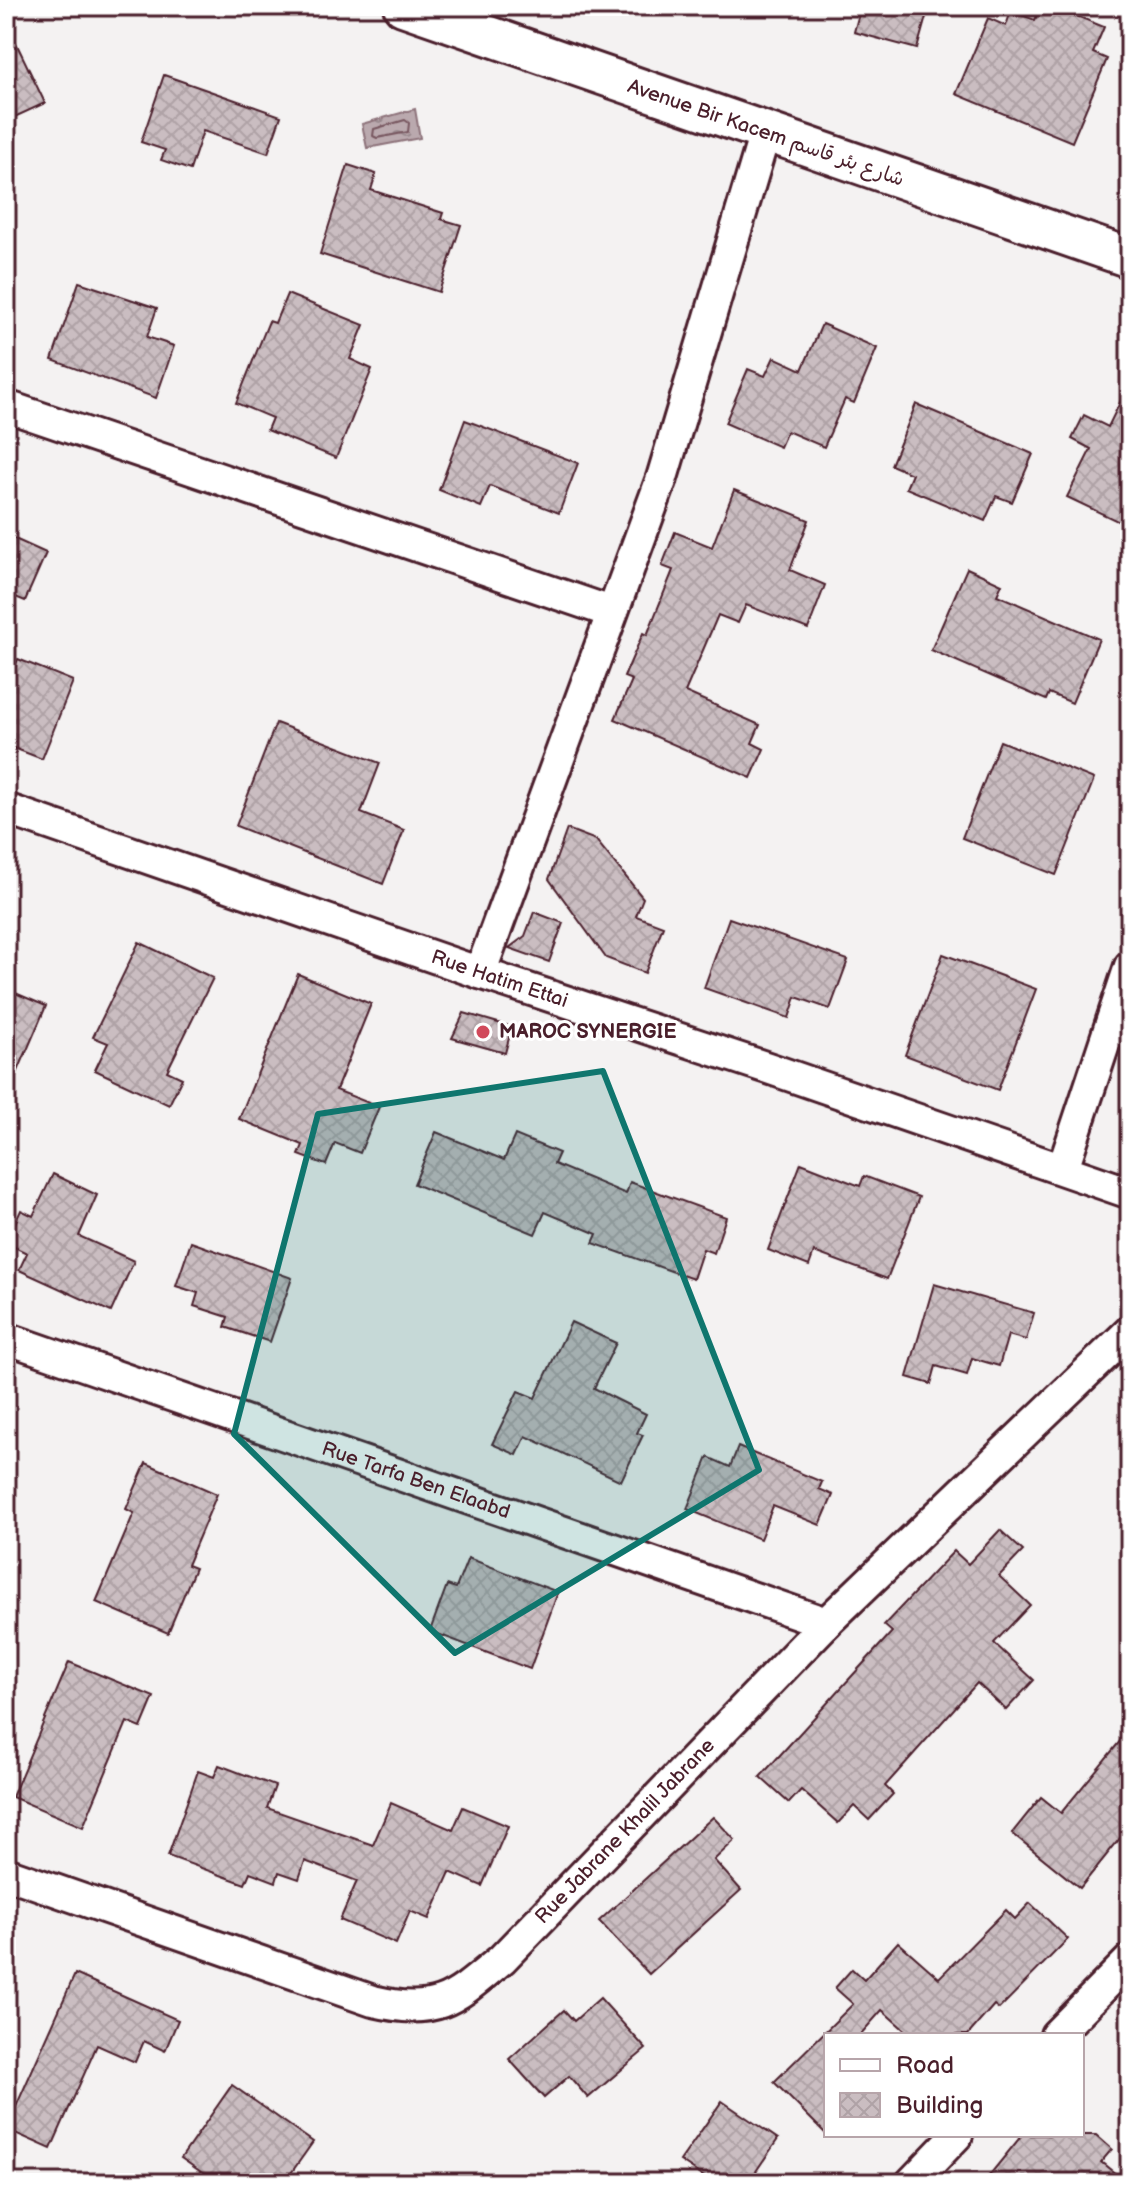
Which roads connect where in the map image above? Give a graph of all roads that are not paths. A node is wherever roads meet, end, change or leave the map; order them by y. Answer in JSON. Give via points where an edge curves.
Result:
{"nodes":[{"id":1,"x":403,"y":6,"type":"edge"},
{"id":2,"x":470,"y":17,"type":"edge"},
{"id":3,"x":765,"y":133,"type":"junction"},
{"id":4,"x":1130,"y":258,"type":"edge"},
{"id":5,"x":6,"y":406,"type":"edge"},
{"id":6,"x":611,"y":612,"type":"junction"},
{"id":7,"x":6,"y":809,"type":"edge"},
{"id":8,"x":1130,"y":966,"type":"edge"},
{"id":9,"x":480,"y":973,"type":"junction"},
{"id":10,"x":1063,"y":1168,"type":"junction"},
{"id":11,"x":1130,"y":1193,"type":"edge"},
{"id":12,"x":1130,"y":1331,"type":"edge"},
{"id":13,"x":6,"y":1338,"type":"edge"},
{"id":14,"x":826,"y":1623,"type":"junction"},
{"id":15,"x":6,"y":1873,"type":"edge"},
{"id":16,"x":1130,"y":1960,"type":"edge"},
{"id":17,"x":1058,"y":2033,"type":"edge"},
{"id":18,"x":955,"y":2137,"type":"edge"},
{"id":19,"x":911,"y":2183,"type":"edge"}],
"edges":[{"from":1,"to":2,"type":"street","name":"Avenue Bir Kacem شارع بئر قاسم"},
{"from":2,"to":3,"type":"street","name":"Avenue Bir Kacem شارع بئر قاسم"},
{"from":3,"to":4,"type":"street","name":"Avenue Bir Kacem شارع بئر قاسم"},
{"from":3,"to":6,"type":"street","via":[[662,478]]},
{"from":5,"to":6,"type":"street"},
{"from":6,"to":9,"type":"street"},
{"from":7,"to":9,"type":"street","name":"Rue Hatim Ettai"},
{"from":8,"to":10,"type":"street"},
{"from":9,"to":10,"type":"street","name":"Rue Hatim Ettai"},
{"from":10,"to":11,"type":"street","name":"Rue Hatim Ettai"},
{"from":12,"to":14,"type":"street","name":"Rue Jabrane Khalil Jabrane"},
{"from":13,"to":14,"type":"street","name":"Rue Tarfa Ben Elaabd"},
{"from":14,"to":15,"type":"street","name":"Rue Jabrane Khalil Jabrane","via":[[502,1959],[467,1988],[433,2006],[373,2001]]},
{"from":16,"to":17,"type":"street"},
{"from":18,"to":19,"type":"street"}]}
